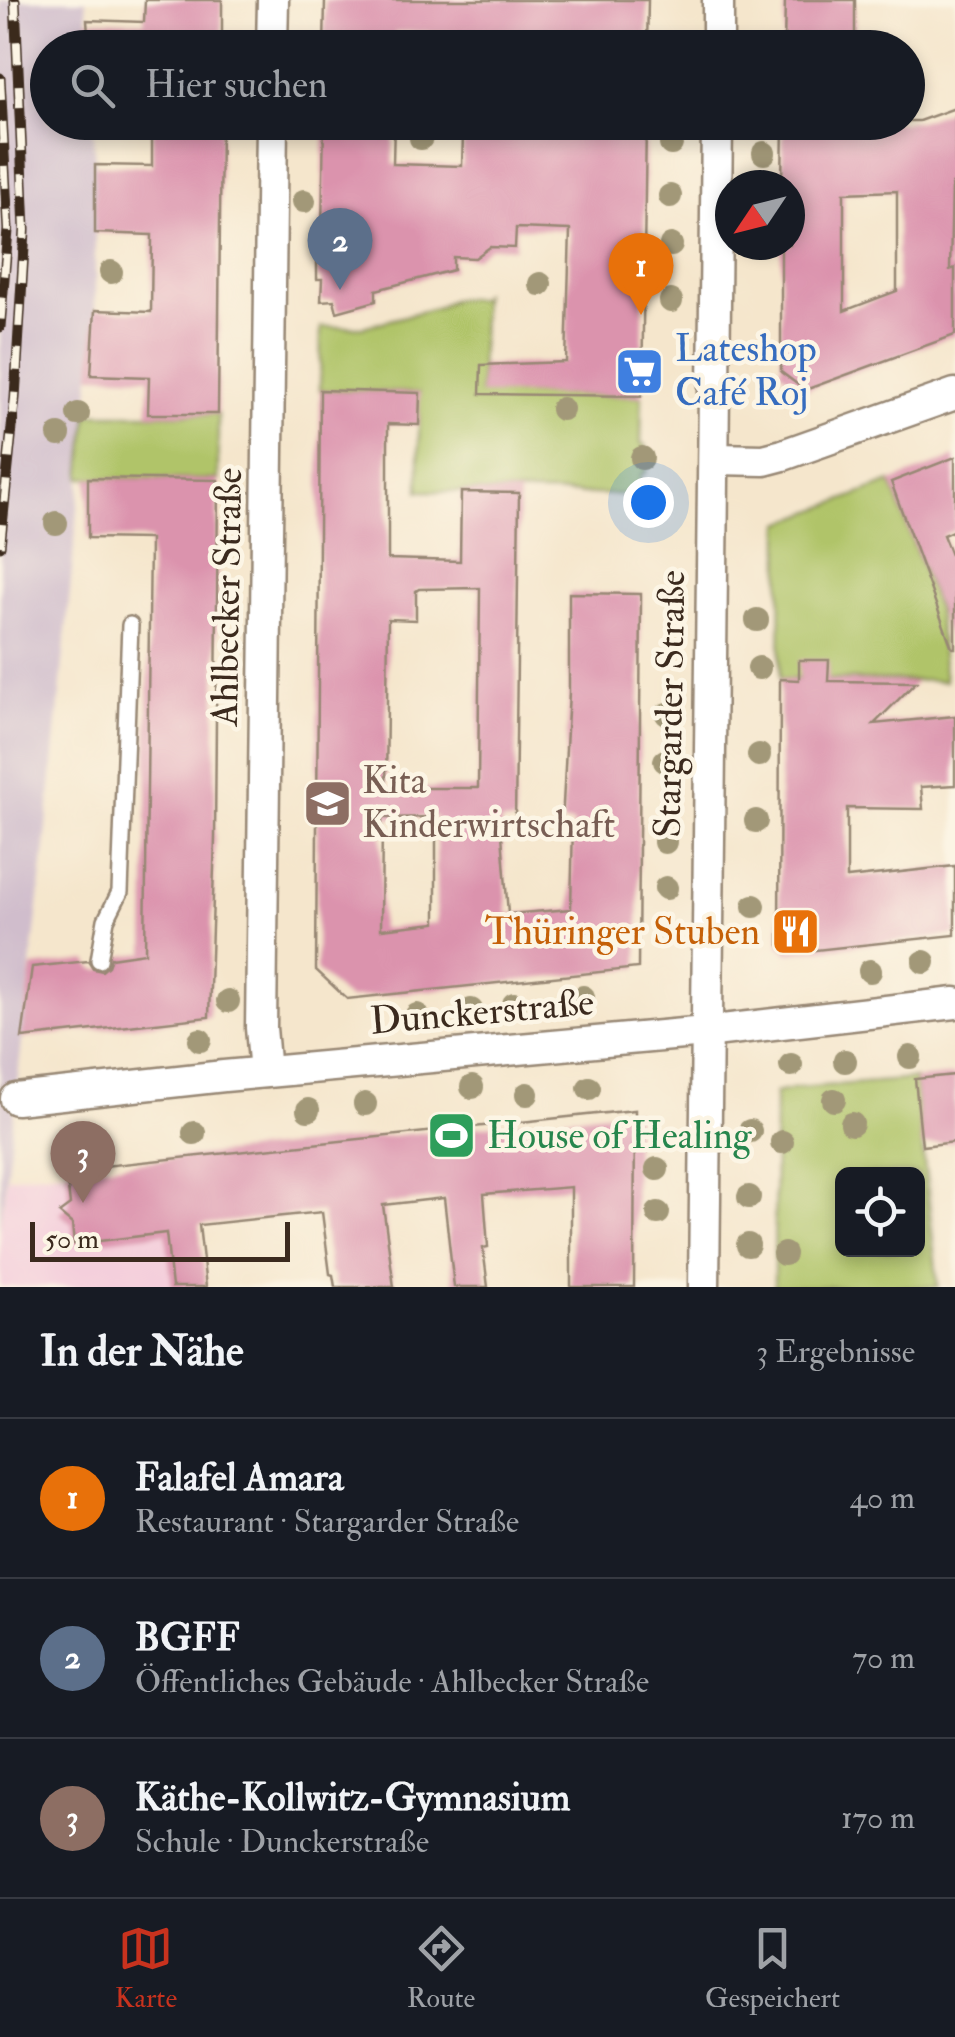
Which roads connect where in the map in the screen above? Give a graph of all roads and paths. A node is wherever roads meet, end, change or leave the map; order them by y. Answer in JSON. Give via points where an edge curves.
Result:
{"nodes":[{"id":1,"x":272,"y":0,"type":"edge"},
{"id":2,"x":718,"y":0,"type":"edge"},
{"id":3,"x":272,"y":30,"type":"edge"},
{"id":4,"x":718,"y":30,"type":"edge"},
{"id":5,"x":272,"y":140,"type":"edge"},
{"id":6,"x":717,"y":140,"type":"edge"},
{"id":7,"x":955,"y":394,"type":"edge"},
{"id":8,"x":715,"y":458,"type":"junction"},
{"id":9,"x":130,"y":625,"type":"dead end"},
{"id":10,"x":99,"y":960,"type":"dead end"},
{"id":11,"x":955,"y":1003,"type":"edge"},
{"id":12,"x":706,"y":1032,"type":"junction"},
{"id":13,"x":265,"y":1072,"type":"junction"},
{"id":14,"x":16,"y":1099,"type":"dead end"},
{"id":15,"x":704,"y":1287,"type":"edge"}],
"edges":[{"from":1,"to":3,"type":"street"},
{"from":2,"to":4,"type":"street"},
{"from":5,"to":13,"type":"street","name":"Ahlbecker Straße"},
{"from":6,"to":8,"type":"street","name":"Stargarder Straße"},
{"from":7,"to":8,"type":"street","via":[[783,456]]},
{"from":8,"to":12,"type":"street","name":"Stargarder Straße"},
{"from":9,"to":10,"type":"lane","via":[[120,892],[106,920]]},
{"from":11,"to":12,"type":"street","name":"Dunckerstraße"},
{"from":12,"to":13,"type":"street","name":"Dunckerstraße"},
{"from":12,"to":15,"type":"street","name":"Stargarder Straße"},
{"from":13,"to":14,"type":"street","name":"Dunckerstraße"}]}
